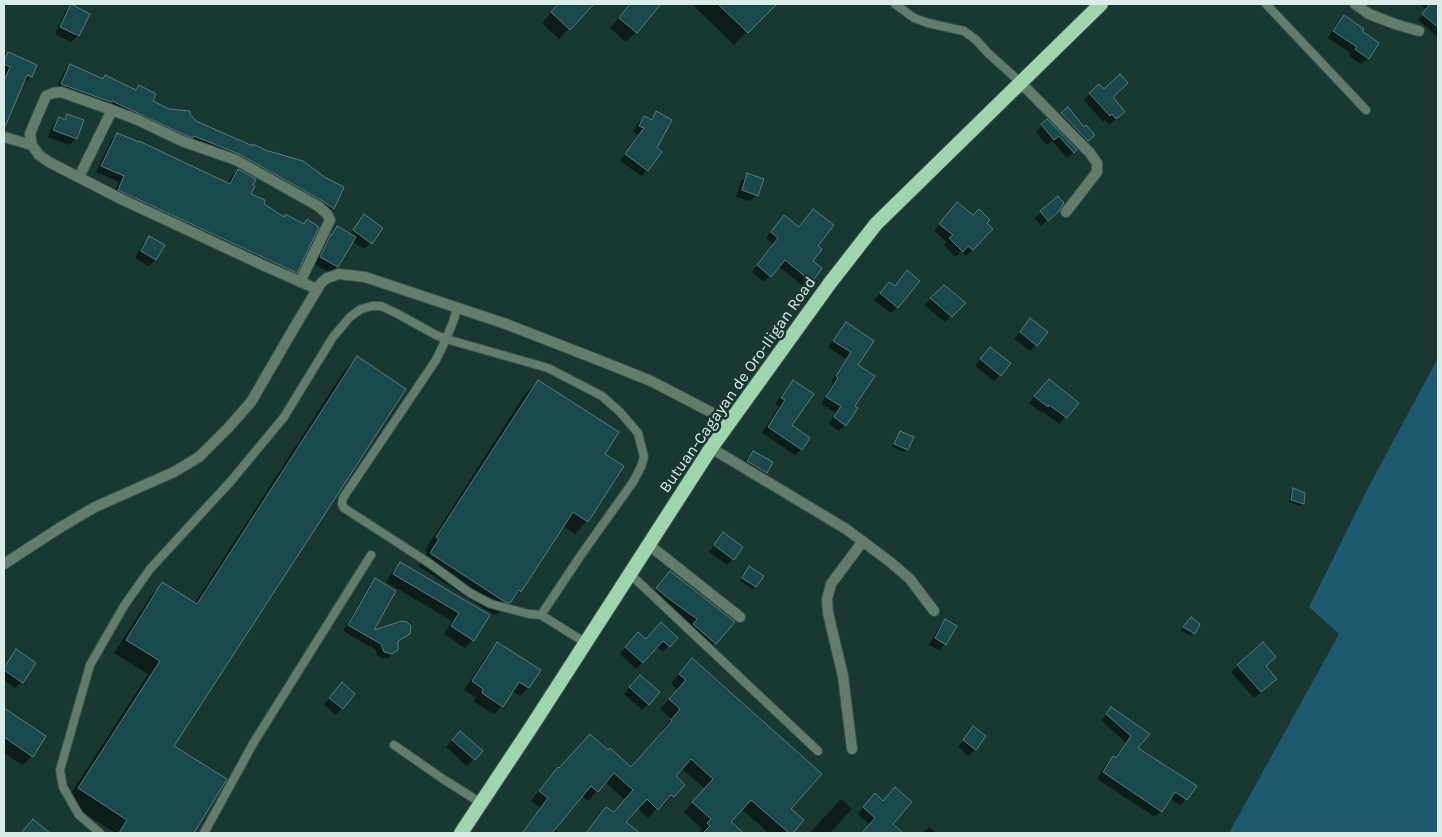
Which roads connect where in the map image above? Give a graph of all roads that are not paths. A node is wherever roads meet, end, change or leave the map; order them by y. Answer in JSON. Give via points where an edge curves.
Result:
{"nodes":[{"id":1,"x":895,"y":4,"type":"edge"},
{"id":2,"x":1101,"y":4,"type":"edge"},
{"id":3,"x":1266,"y":4,"type":"edge"},
{"id":4,"x":1355,"y":4,"type":"edge"},
{"id":5,"x":1419,"y":30,"type":"dead end"},
{"id":6,"x":1020,"y":82,"type":"junction"},
{"id":7,"x":112,"y":110,"type":"junction"},
{"id":8,"x":1366,"y":110,"type":"dead end"},
{"id":9,"x":4,"y":137,"type":"edge"},
{"id":10,"x":32,"y":145,"type":"junction"},
{"id":11,"x":79,"y":177,"type":"junction"},
{"id":12,"x":1066,"y":212,"type":"dead end"},
{"id":13,"x":300,"y":282,"type":"junction"},
{"id":14,"x":317,"y":289,"type":"junction"},
{"id":15,"x":457,"y":308,"type":"junction"},
{"id":16,"x":446,"y":339,"type":"junction"},
{"id":17,"x":730,"y":422,"type":"junction"},
{"id":18,"x":711,"y":448,"type":"junction"},
{"id":19,"x":863,"y":541,"type":"junction"},
{"id":20,"x":649,"y":545,"type":"junction"},
{"id":21,"x":371,"y":555,"type":"dead end"},
{"id":22,"x":4,"y":564,"type":"edge"},
{"id":23,"x":630,"y":574,"type":"junction"},
{"id":24,"x":934,"y":611,"type":"dead end"},
{"id":25,"x":541,"y":615,"type":"junction"},
{"id":26,"x":740,"y":617,"type":"dead end"},
{"id":27,"x":586,"y":643,"type":"junction"},
{"id":28,"x":394,"y":745,"type":"dead end"},
{"id":29,"x":852,"y":750,"type":"dead end"},
{"id":30,"x":818,"y":752,"type":"dead end"},
{"id":31,"x":481,"y":803,"type":"junction"},
{"id":32,"x":100,"y":833,"type":"edge"},
{"id":33,"x":204,"y":833,"type":"edge"},
{"id":34,"x":460,"y":833,"type":"edge"}],
"edges":[{"from":1,"to":6,"type":"lane","via":[[914,18],[964,31]]},
{"from":2,"to":6,"type":"highway","name":"Butuan-Cagayan de Oro-Iligan Road"},
{"from":3,"to":8,"type":"lane"},
{"from":4,"to":5,"type":"street","via":[[1370,14]]},
{"from":6,"to":12,"type":"street","via":[[1097,163],[1096,172]]},
{"from":6,"to":17,"type":"highway","name":"Butuan-Cagayan de Oro-Iligan Road","via":[[876,224]]},
{"from":7,"to":10,"type":"street","via":[[61,92],[46,96],[30,134]]},
{"from":7,"to":11,"type":"street"},
{"from":7,"to":13,"type":"street","via":[[236,160],[327,214],[330,220]]},
{"from":9,"to":10,"type":"street"},
{"from":10,"to":11,"type":"street","via":[[39,155]]},
{"from":11,"to":13,"type":"street"},
{"from":13,"to":14,"type":"street"},
{"from":14,"to":15,"type":"street","via":[[328,278],[351,274]]},
{"from":14,"to":22,"type":"street","via":[[251,402],[199,457],[174,472],[95,507]]},
{"from":15,"to":16,"type":"lane"},
{"from":15,"to":17,"type":"street","via":[[651,381]]},
{"from":16,"to":25,"type":"lane","via":[[436,360],[343,498],[342,506],[470,593],[491,604]]},
{"from":16,"to":25,"type":"lane","via":[[548,368],[602,396],[638,433],[644,458],[641,467]]},
{"from":16,"to":32,"type":"lane","via":[[381,306],[361,308],[333,338],[284,417],[232,481],[150,568],[90,665],[60,770],[63,787],[79,815]]},
{"from":17,"to":18,"type":"highway","name":"Butuan-Cagayan de Oro-Iligan Road"},
{"from":18,"to":19,"type":"street"},
{"from":18,"to":20,"type":"highway","name":"Butuan-Cagayan de Oro-Iligan Road"},
{"from":19,"to":24,"type":"street","via":[[910,579]]},
{"from":19,"to":29,"type":"street","via":[[831,584],[827,598]]},
{"from":20,"to":23,"type":"highway","name":"Butuan-Cagayan de Oro-Iligan Road"},
{"from":20,"to":26,"type":"street"},
{"from":21,"to":33,"type":"lane","via":[[254,742]]},
{"from":23,"to":27,"type":"highway","name":"Butuan-Cagayan de Oro-Iligan Road"},
{"from":23,"to":30,"type":"lane"},
{"from":25,"to":27,"type":"lane"},
{"from":27,"to":31,"type":"highway","name":"Butuan-Cagayan de Oro-Iligan Road"},
{"from":28,"to":31,"type":"lane"},
{"from":31,"to":34,"type":"highway","name":"Butuan-Cagayan de Oro-Iligan Road"}]}
